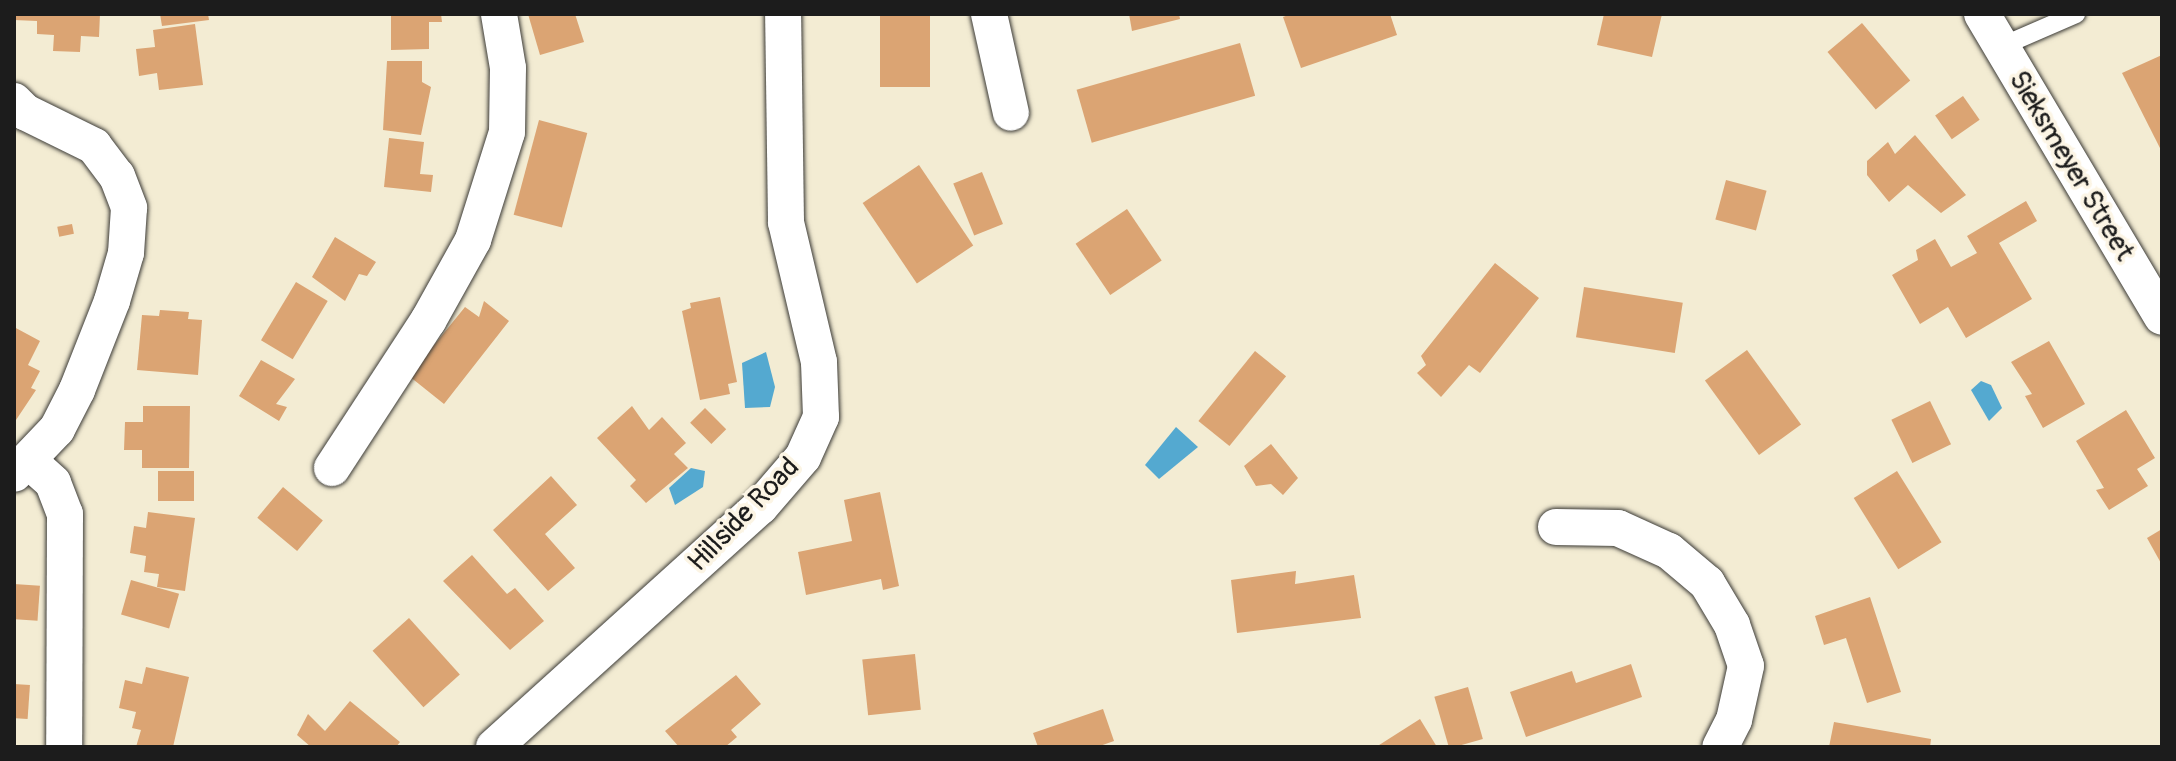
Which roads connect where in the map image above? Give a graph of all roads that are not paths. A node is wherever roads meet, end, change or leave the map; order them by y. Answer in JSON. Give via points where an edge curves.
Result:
{"nodes":[{"id":1,"x":499,"y":14,"type":"edge"},
{"id":2,"x":783,"y":14,"type":"edge"},
{"id":3,"x":989,"y":14,"type":"edge"},
{"id":4,"x":1982,"y":14,"type":"edge"},
{"id":5,"x":2076,"y":14,"type":"edge"},
{"id":6,"x":2000,"y":47,"type":"junction"},
{"id":7,"x":14,"y":101,"type":"edge"},
{"id":8,"x":1011,"y":113,"type":"dead end"},
{"id":9,"x":2162,"y":317,"type":"edge"},
{"id":10,"x":22,"y":468,"type":"edge"},
{"id":11,"x":332,"y":468,"type":"dead end"},
{"id":12,"x":1556,"y":527,"type":"dead end"},
{"id":13,"x":64,"y":747,"type":"edge"},
{"id":14,"x":494,"y":747,"type":"edge"},
{"id":15,"x":1720,"y":747,"type":"edge"}],
"edges":[{"from":1,"to":11,"type":"street","via":[[508,68],[507,132],[473,240],[428,321]]},
{"from":2,"to":14,"type":"street","name":"Hillside Road","via":[[786,222],[819,362],[821,417],[803,457],[782,484]]},
{"from":3,"to":8,"type":"street"},
{"from":4,"to":6,"type":"street","name":"Sieksmeyer Street"},
{"from":5,"to":6,"type":"lane"},
{"from":6,"to":9,"type":"street","name":"Sieksmeyer Street"},
{"from":7,"to":10,"type":"street","via":[[37,119],[94,146],[117,176],[129,208],[126,253],[99,337],[57,429]]},
{"from":10,"to":13,"type":"street","via":[[53,483],[65,514]]},
{"from":12,"to":15,"type":"street","via":[[1618,528],[1669,551],[1707,583],[1732,625],[1746,666],[1734,720]]}]}
